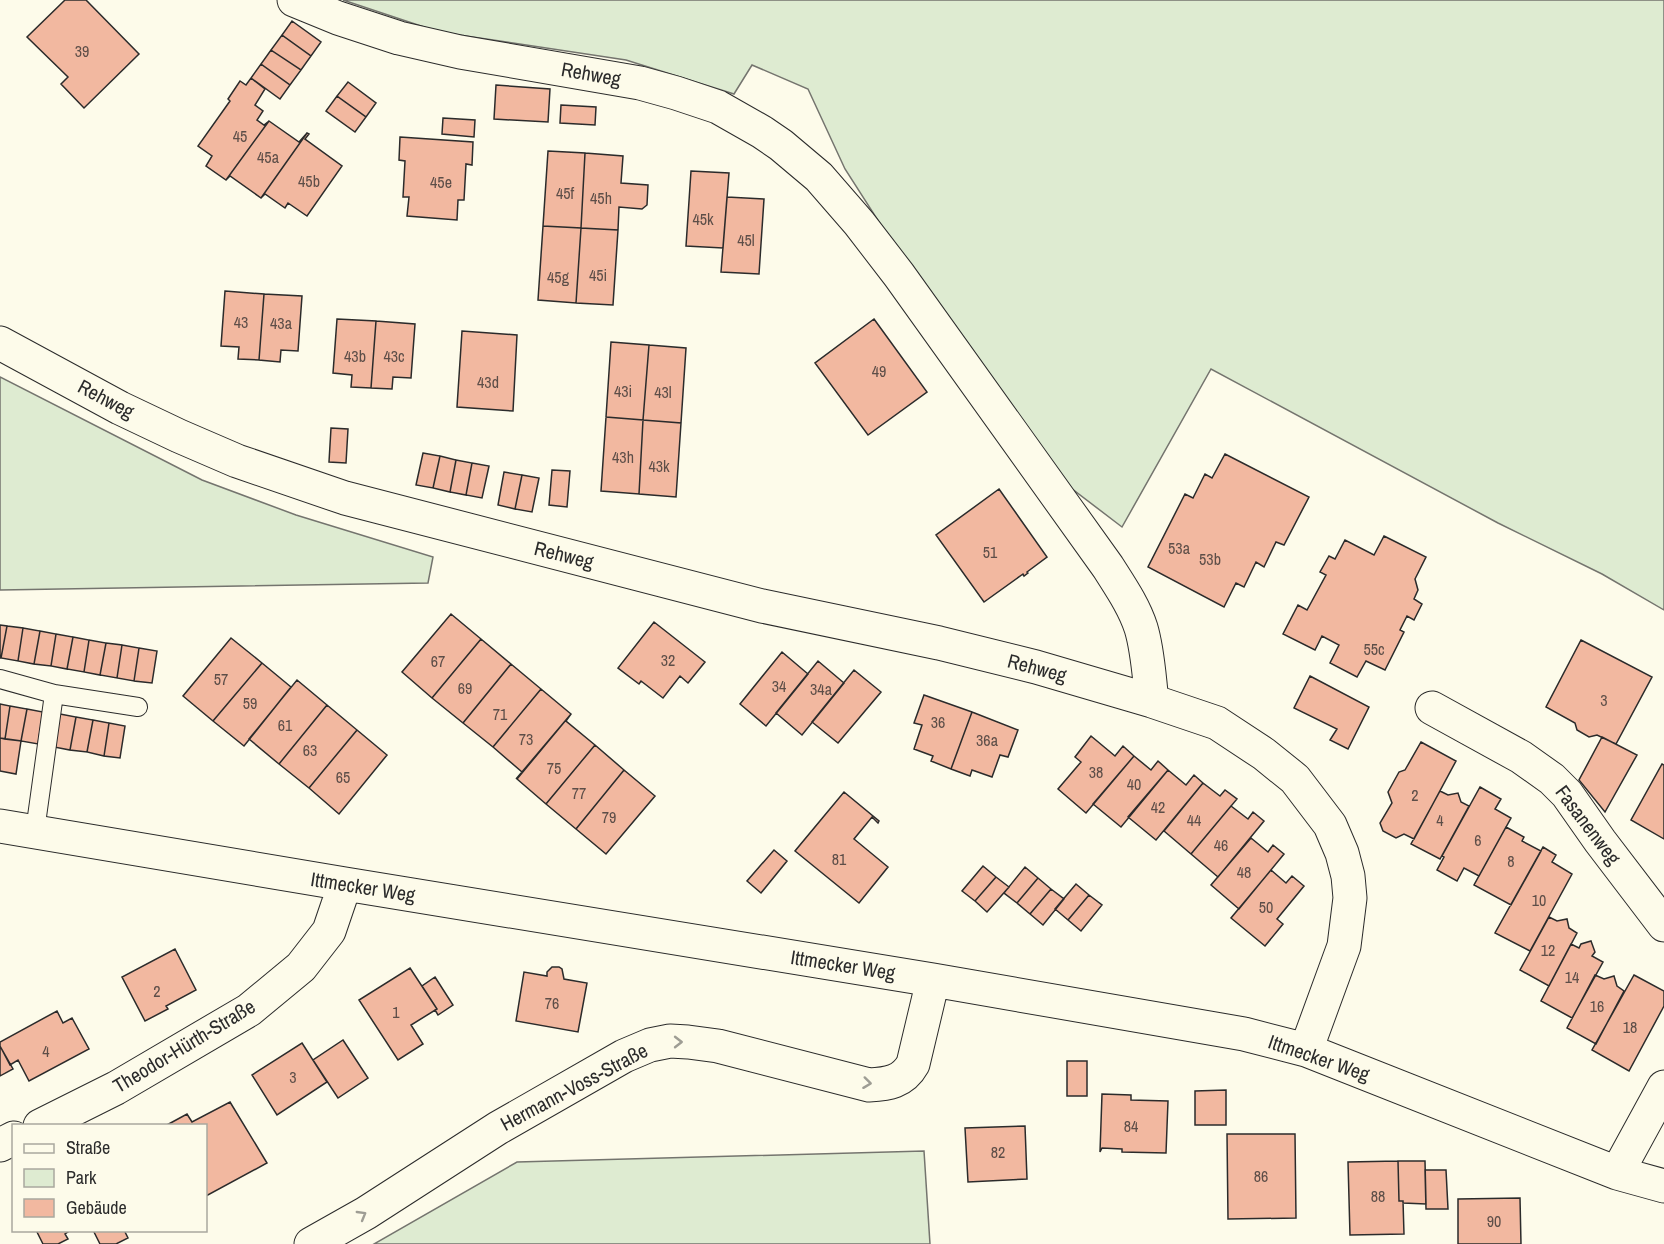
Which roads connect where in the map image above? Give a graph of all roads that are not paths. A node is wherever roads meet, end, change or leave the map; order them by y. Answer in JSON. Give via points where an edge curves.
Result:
{"nodes":[{"id":1,"x":294,"y":0,"type":"edge"},
{"id":2,"x":0,"y":343,"type":"edge"},
{"id":3,"x":0,"y":679,"type":"edge"},
{"id":4,"x":54,"y":694,"type":"junction"},
{"id":5,"x":1152,"y":701,"type":"junction"},
{"id":6,"x":138,"y":707,"type":"dead end"},
{"id":7,"x":1432,"y":708,"type":"dead end"},
{"id":8,"x":0,"y":826,"type":"edge"},
{"id":9,"x":35,"y":831,"type":"junction"},
{"id":10,"x":345,"y":884,"type":"junction"},
{"id":11,"x":1664,"y":925,"type":"edge"},
{"id":12,"x":933,"y":980,"type":"junction"},
{"id":13,"x":1306,"y":1050,"type":"junction"},
{"id":14,"x":1664,"y":1087,"type":"edge"},
{"id":15,"x":42,"y":1124,"type":"edge"},
{"id":16,"x":1617,"y":1173,"type":"junction"},
{"id":17,"x":1664,"y":1186,"type":"edge"},
{"id":18,"x":311,"y":1244,"type":"edge"}],
"edges":[{"from":1,"to":5,"type":"street","name":"Rehweg","via":[[399,38],[667,90],[718,107],[781,145],[819,177],[859,222],[1108,567],[1141,628]]},
{"from":2,"to":5,"type":"street","name":"Rehweg","via":[[179,435],[237,461],[345,498],[762,606],[1036,667]]},
{"from":3,"to":4,"type":"lane"},
{"from":4,"to":6,"type":"lane"},
{"from":4,"to":9,"type":"lane"},
{"from":5,"to":13,"type":"street","name":"Rehweg","via":[[1217,723],[1264,754],[1294,779],[1330,825],[1342,853],[1350,898],[1344,946]]},
{"from":7,"to":11,"type":"street","name":"Fasanenweg","via":[[1552,779]]},
{"from":8,"to":9,"type":"street","name":"Ittmecker Weg"},
{"from":9,"to":10,"type":"street","name":"Ittmecker Weg"},
{"from":10,"to":12,"type":"street","name":"Ittmecker Weg"},
{"from":10,"to":15,"type":"street","name":"Theodor-Hürth-Straße","via":[[329,931],[301,967],[249,1010],[116,1088]]},
{"from":12,"to":13,"type":"street","name":"Ittmecker Weg","via":[[1244,1034]]},
{"from":18,"to":12,"type":"street","name":"Hermann-Voss-Straße","one_way":true,"via":[[498,1128],[650,1045],[670,1041],[718,1046],[869,1085],[897,1080],[913,1064]]},
{"from":13,"to":16,"type":"street","name":"Ittmecker Weg"},
{"from":14,"to":16,"type":"street"},
{"from":16,"to":17,"type":"street","name":"Ittmecker Weg"}]}
